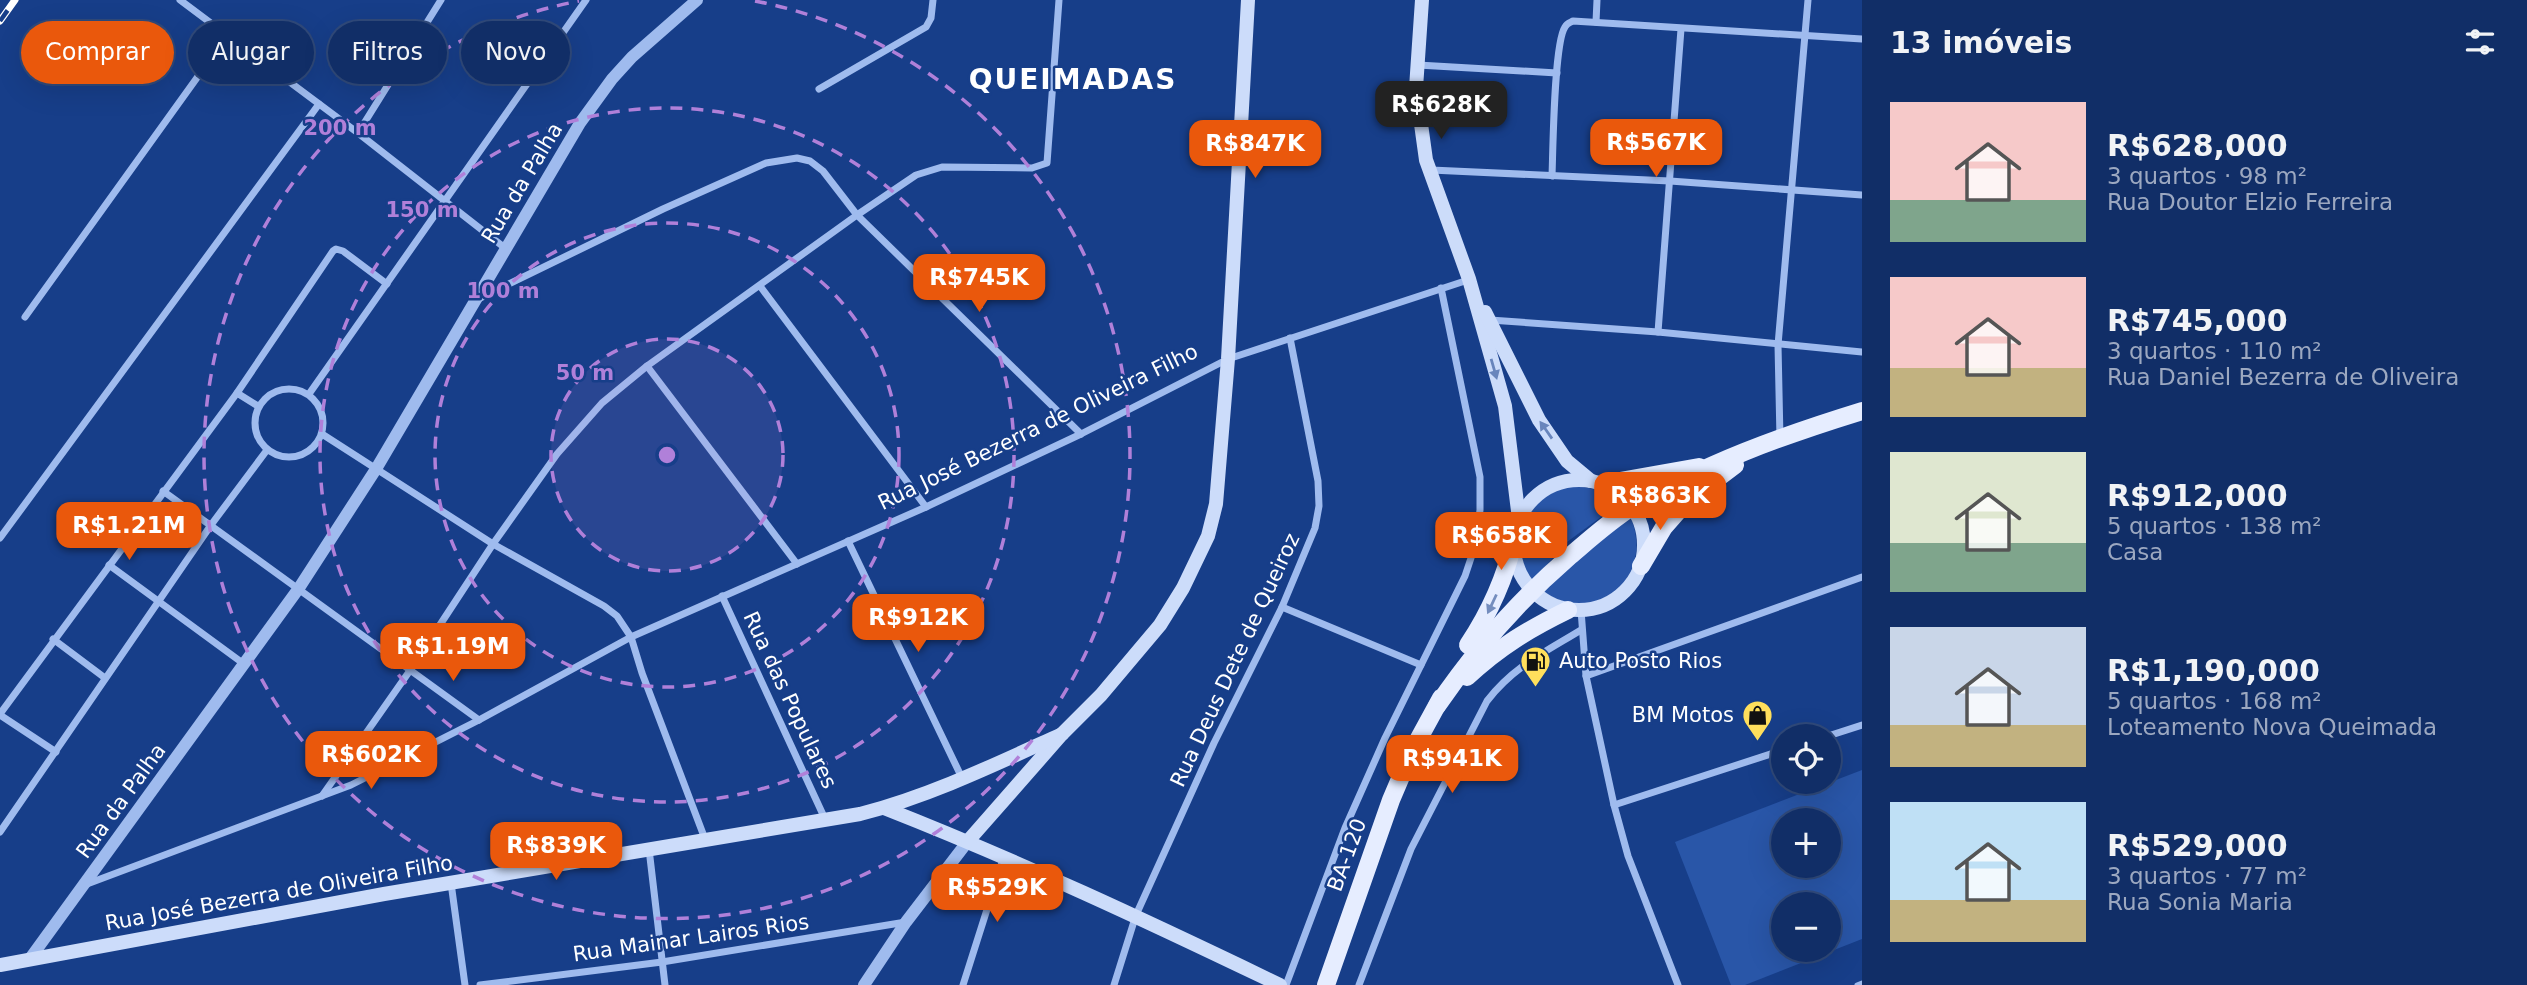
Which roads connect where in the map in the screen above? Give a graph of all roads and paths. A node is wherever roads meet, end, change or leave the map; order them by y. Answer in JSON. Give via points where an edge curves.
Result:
{"nodes":[{"id":1,"x":180,"y":0,"type":"edge"},
{"id":2,"x":441,"y":0,"type":"edge"},
{"id":3,"x":586,"y":0,"type":"edge"},
{"id":4,"x":697,"y":0,"type":"edge"},
{"id":5,"x":933,"y":0,"type":"edge"},
{"id":6,"x":1059,"y":0,"type":"edge"},
{"id":7,"x":1248,"y":0,"type":"edge"},
{"id":8,"x":1422,"y":0,"type":"edge"},
{"id":9,"x":1597,"y":0,"type":"edge"},
{"id":10,"x":1808,"y":0,"type":"edge"},
{"id":11,"x":207,"y":21,"type":"edge"},
{"id":12,"x":1596,"y":22,"type":"junction"},
{"id":13,"x":1681,"y":29,"type":"junction"},
{"id":14,"x":1805,"y":37,"type":"junction"},
{"id":15,"x":1862,"y":39,"type":"edge"},
{"id":16,"x":1418,"y":65,"type":"junction"},
{"id":17,"x":1557,"y":73,"type":"junction"},
{"id":18,"x":193,"y":84,"type":"edge"},
{"id":19,"x":292,"y":84,"type":"edge"},
{"id":20,"x":819,"y":89,"type":"dead end"},
{"id":21,"x":319,"y":104,"type":"junction"},
{"id":22,"x":358,"y":133,"type":"junction"},
{"id":23,"x":1430,"y":170,"type":"junction"},
{"id":24,"x":1552,"y":176,"type":"junction"},
{"id":25,"x":1670,"y":181,"type":"junction"},
{"id":26,"x":1792,"y":190,"type":"junction"},
{"id":27,"x":1862,"y":195,"type":"edge"},
{"id":28,"x":445,"y":202,"type":"junction"},
{"id":29,"x":858,"y":215,"type":"junction"},
{"id":30,"x":505,"y":248,"type":"junction"},
{"id":31,"x":1469,"y":279,"type":"junction"},
{"id":32,"x":387,"y":284,"type":"junction"},
{"id":33,"x":760,"y":286,"type":"junction"},
{"id":34,"x":1441,"y":288,"type":"junction"},
{"id":35,"x":477,"y":299,"type":"junction"},
{"id":36,"x":25,"y":317,"type":"dead end"},
{"id":37,"x":1489,"y":320,"type":"junction"},
{"id":38,"x":1658,"y":332,"type":"junction"},
{"id":39,"x":1290,"y":338,"type":"junction"},
{"id":40,"x":1778,"y":345,"type":"junction"},
{"id":41,"x":1862,"y":352,"type":"edge"},
{"id":42,"x":1228,"y":359,"type":"junction"},
{"id":43,"x":647,"y":366,"type":"junction"},
{"id":44,"x":237,"y":393,"type":"junction"},
{"id":45,"x":309,"y":394,"type":"junction"},
{"id":46,"x":258,"y":407,"type":"junction"},
{"id":47,"x":1862,"y":411,"type":"edge"},
{"id":48,"x":322,"y":434,"type":"junction"},
{"id":49,"x":1081,"y":434,"type":"junction"},
{"id":50,"x":1771,"y":442,"type":"junction"},
{"id":51,"x":267,"y":450,"type":"junction"},
{"id":52,"x":1716,"y":464,"type":"junction"},
{"id":53,"x":376,"y":470,"type":"junction"},
{"id":54,"x":1597,"y":482,"type":"junction"},
{"id":55,"x":163,"y":491,"type":"junction"},
{"id":56,"x":926,"y":507,"type":"junction"},
{"id":57,"x":1632,"y":507,"type":"junction"},
{"id":58,"x":1519,"y":519,"type":"junction"},
{"id":59,"x":211,"y":525,"type":"junction"},
{"id":60,"x":0,"y":538,"type":"edge"},
{"id":61,"x":1514,"y":540,"type":"junction"},
{"id":62,"x":848,"y":541,"type":"junction"},
{"id":63,"x":493,"y":544,"type":"junction"},
{"id":64,"x":797,"y":564,"type":"junction"},
{"id":65,"x":109,"y":565,"type":"junction"},
{"id":66,"x":1641,"y":566,"type":"junction"},
{"id":67,"x":1862,"y":577,"type":"edge"},
{"id":68,"x":299,"y":588,"type":"junction"},
{"id":69,"x":1531,"y":590,"type":"junction"},
{"id":70,"x":722,"y":596,"type":"junction"},
{"id":71,"x":160,"y":601,"type":"junction"},
{"id":72,"x":1282,"y":607,"type":"junction"},
{"id":73,"x":1574,"y":610,"type":"junction"},
{"id":74,"x":1581,"y":630,"type":"junction"},
{"id":75,"x":631,"y":637,"type":"junction"},
{"id":76,"x":53,"y":639,"type":"junction"},
{"id":77,"x":245,"y":665,"type":"junction"},
{"id":78,"x":1421,"y":665,"type":"junction"},
{"id":79,"x":411,"y":669,"type":"junction"},
{"id":80,"x":1586,"y":676,"type":"junction"},
{"id":81,"x":105,"y":678,"type":"junction"},
{"id":82,"x":1437,"y":706,"type":"junction"},
{"id":83,"x":0,"y":714,"type":"edge"},
{"id":84,"x":479,"y":720,"type":"junction"},
{"id":85,"x":1862,"y":725,"type":"edge"},
{"id":86,"x":1841,"y":732,"type":"edge"},
{"id":87,"x":1062,"y":734,"type":"junction"},
{"id":88,"x":56,"y":752,"type":"junction"},
{"id":89,"x":1771,"y":755,"type":"edge"},
{"id":90,"x":963,"y":779,"type":"junction"},
{"id":91,"x":321,"y":798,"type":"junction"},
{"id":92,"x":1614,"y":806,"type":"junction"},
{"id":93,"x":884,"y":808,"type":"junction"},
{"id":94,"x":825,"y":819,"type":"junction"},
{"id":95,"x":0,"y":832,"type":"edge"},
{"id":96,"x":705,"y":839,"type":"junction"},
{"id":97,"x":968,"y":841,"type":"junction"},
{"id":98,"x":649,"y":848,"type":"junction"},
{"id":99,"x":1004,"y":856,"type":"junction"},
{"id":100,"x":451,"y":883,"type":"junction"},
{"id":101,"x":83,"y":885,"type":"junction"},
{"id":102,"x":1136,"y":915,"type":"junction"},
{"id":103,"x":906,"y":922,"type":"junction"},
{"id":104,"x":29,"y":960,"type":"junction"},
{"id":105,"x":662,"y":962,"type":"junction"},
{"id":106,"x":0,"y":965,"type":"edge"},
{"id":107,"x":1862,"y":983,"type":"edge"},
{"id":108,"x":465,"y":985,"type":"edge"},
{"id":109,"x":480,"y":985,"type":"edge"},
{"id":110,"x":665,"y":985,"type":"edge"},
{"id":111,"x":864,"y":985,"type":"edge"},
{"id":112,"x":963,"y":985,"type":"edge"},
{"id":113,"x":1114,"y":985,"type":"edge"},
{"id":114,"x":1280,"y":985,"type":"edge"},
{"id":115,"x":1286,"y":985,"type":"edge"},
{"id":116,"x":1326,"y":985,"type":"edge"},
{"id":117,"x":1359,"y":985,"type":"edge"},
{"id":118,"x":1678,"y":985,"type":"edge"},
{"id":119,"x":1857,"y":985,"type":"edge"}],
"edges":[{"from":1,"to":11,"type":"street"},
{"from":2,"to":22,"type":"street"},
{"from":3,"to":28,"type":"street"},
{"from":4,"to":30,"type":"street","name":"Rua da Palha","via":[[612,79]]},
{"from":5,"to":20,"type":"street","via":[[926,27]]},
{"from":6,"to":29,"type":"street","via":[[1047,163],[1032,168],[931,170],[916,175]]},
{"from":7,"to":42,"type":"main road"},
{"from":8,"to":16,"type":"main road"},
{"from":9,"to":12,"type":"street"},
{"from":10,"to":14,"type":"street"},
{"from":12,"to":13,"type":"street"},
{"from":12,"to":17,"type":"street","via":[[1573,21],[1565,26]]},
{"from":13,"to":14,"type":"street"},
{"from":13,"to":25,"type":"street"},
{"from":14,"to":15,"type":"street"},
{"from":14,"to":26,"type":"street"},
{"from":16,"to":17,"type":"street"},
{"from":16,"to":23,"type":"main road","via":[[1416,88]]},
{"from":17,"to":24,"type":"street"},
{"from":18,"to":36,"type":"street"},
{"from":19,"to":21,"type":"street"},
{"from":21,"to":22,"type":"street"},
{"from":21,"to":60,"type":"street"},
{"from":22,"to":28,"type":"street"},
{"from":23,"to":24,"type":"street"},
{"from":23,"to":31,"type":"main road"},
{"from":24,"to":25,"type":"street"},
{"from":25,"to":26,"type":"street"},
{"from":25,"to":38,"type":"street"},
{"from":26,"to":27,"type":"street"},
{"from":26,"to":40,"type":"street"},
{"from":28,"to":30,"type":"street"},
{"from":28,"to":32,"type":"street"},
{"from":29,"to":33,"type":"street"},
{"from":29,"to":35,"type":"street","via":[[810,161],[797,158],[766,163]]},
{"from":29,"to":49,"type":"street"},
{"from":30,"to":35,"type":"street","name":"Rua da Palha"},
{"from":31,"to":34,"type":"street"},
{"from":31,"to":37,"type":"main road"},
{"from":31,"to":58,"type":"main road","one_way":true,"via":[[1505,406]]},
{"from":32,"to":44,"type":"street","via":[[343,251],[333,251]]},
{"from":32,"to":45,"type":"street"},
{"from":33,"to":43,"type":"street"},
{"from":33,"to":56,"type":"street"},
{"from":34,"to":39,"type":"street"},
{"from":34,"to":78,"type":"street","via":[[1480,477],[1480,510],[1465,576]]},
{"from":35,"to":53,"type":"street","name":"Rua da Palha"},
{"from":37,"to":38,"type":"street"},
{"from":54,"to":37,"type":"main road","one_way":true,"via":[[1567,461],[1539,420]]},
{"from":38,"to":40,"type":"street"},
{"from":39,"to":42,"type":"street"},
{"from":39,"to":72,"type":"street","name":"Rua Deus Dete de Queiroz","via":[[1313,449],[1319,506],[1315,528]]},
{"from":40,"to":41,"type":"street"},
{"from":40,"to":50,"type":"street"},
{"from":42,"to":49,"type":"street","name":"Rua José Bezerra de Oliveira Filho"},
{"from":42,"to":87,"type":"main road","name":"Rua José Bezerra de Oliveira Filho","via":[[1216,504],[1198,560],[1160,625]]},
{"from":43,"to":63,"type":"street","via":[[580,425]]},
{"from":43,"to":64,"type":"street"},
{"from":44,"to":46,"type":"street"},
{"from":44,"to":55,"type":"street"},
{"from":45,"to":46,"type":"street","via":[[298,389],[275,390]]},
{"from":45,"to":48,"type":"street","via":[[322,412]]},
{"from":46,"to":51,"type":"street","via":[[255,430]]},
{"from":47,"to":50,"type":"main road","number":"BA-120"},
{"from":48,"to":51,"type":"street","via":[[309,452],[299,456],[288,458]]},
{"from":48,"to":53,"type":"street"},
{"from":49,"to":56,"type":"street","name":"Rua José Bezerra de Oliveira Filho"},
{"from":50,"to":52,"type":"main road","number":"BA-120"},
{"from":50,"to":66,"type":"main road","via":[[1686,502],[1664,527]]},
{"from":51,"to":59,"type":"street"},
{"from":52,"to":54,"type":"main road"},
{"from":52,"to":57,"type":"main road","number":"BA-120"},
{"from":53,"to":63,"type":"street"},
{"from":53,"to":68,"type":"street","name":"Rua da Palha"},
{"from":54,"to":57,"type":"main road"},
{"from":54,"to":58,"type":"main road","via":[[1557,483],[1528,504]]},
{"from":55,"to":59,"type":"street"},
{"from":55,"to":65,"type":"street"},
{"from":56,"to":62,"type":"street","name":"Rua José Bezerra de Oliveira Filho"},
{"from":57,"to":66,"type":"main road","via":[[1642,527],[1645,547]]},
{"from":57,"to":69,"type":"main road","number":"BA-120"},
{"from":58,"to":61,"type":"main road"},
{"from":59,"to":68,"type":"street"},
{"from":59,"to":71,"type":"street"},
{"from":61,"to":69,"type":"main road","via":[[1520,574]]},
{"from":61,"to":82,"type":"main road","one_way":true,"via":[[1492,605],[1460,656]]},
{"from":62,"to":64,"type":"street","name":"Rua José Bezerra de Oliveira Filho"},
{"from":62,"to":90,"type":"street"},
{"from":63,"to":75,"type":"street","via":[[604,606]]},
{"from":63,"to":79,"type":"street"},
{"from":64,"to":70,"type":"street","name":"Rua José Bezerra de Oliveira Filho"},
{"from":65,"to":71,"type":"street"},
{"from":65,"to":76,"type":"street"},
{"from":66,"to":73,"type":"main road","via":[[1629,588],[1612,603]]},
{"from":67,"to":80,"type":"street"},
{"from":68,"to":77,"type":"street","name":"Rua da Palha"},
{"from":68,"to":79,"type":"street"},
{"from":69,"to":73,"type":"main road","via":[[1542,600]]},
{"from":69,"to":82,"type":"main road","number":"BA-120","via":[[1487,637]]},
{"from":70,"to":75,"type":"street","name":"Rua José Bezerra de Oliveira Filho"},
{"from":70,"to":94,"type":"street","name":"Rua das Populares"},
{"from":71,"to":77,"type":"street"},
{"from":71,"to":81,"type":"street"},
{"from":72,"to":78,"type":"street"},
{"from":72,"to":102,"type":"street","name":"Rua Deus Dete de Queiroz"},
{"from":73,"to":74,"type":"street"},
{"from":73,"to":82,"type":"main road","via":[[1522,633],[1493,653]]},
{"from":74,"to":80,"type":"street"},
{"from":74,"to":117,"type":"street","via":[[1520,666],[1487,701],[1411,849]]},
{"from":75,"to":84,"type":"street","name":"Rua José Bezerra de Oliveira Filho"},
{"from":75,"to":96,"type":"street"},
{"from":76,"to":81,"type":"street"},
{"from":76,"to":83,"type":"street"},
{"from":77,"to":101,"type":"street","name":"Rua da Palha"},
{"from":78,"to":115,"type":"street","via":[[1345,828]]},
{"from":79,"to":84,"type":"street"},
{"from":79,"to":91,"type":"street"},
{"from":80,"to":92,"type":"street"},
{"from":81,"to":88,"type":"street"},
{"from":82,"to":116,"type":"main road","name":"BA-120","number":"BA-120","via":[[1391,800]]},
{"from":83,"to":88,"type":"street"},
{"from":84,"to":91,"type":"street","name":"Rua José Bezerra de Oliveira Filho"},
{"from":85,"to":86,"type":"street"},
{"from":87,"to":90,"type":"main road","name":"Rua José Bezerra de Oliveira Filho"},
{"from":87,"to":97,"type":"main road","name":"Rua José Bezerra de Oliveira Filho"},
{"from":88,"to":95,"type":"street"},
{"from":89,"to":92,"type":"street"},
{"from":90,"to":93,"type":"main road","name":"Rua José Bezerra de Oliveira Filho"},
{"from":91,"to":101,"type":"street","name":"Rua José Bezerra de Oliveira Filho"},
{"from":92,"to":118,"type":"street","via":[[1628,856]]},
{"from":93,"to":94,"type":"main road","name":"Rua José Bezerra de Oliveira Filho"},
{"from":93,"to":97,"type":"main road"},
{"from":94,"to":96,"type":"main road","name":"Rua José Bezerra de Oliveira Filho"},
{"from":96,"to":98,"type":"main road","name":"Rua José Bezerra de Oliveira Filho"},
{"from":97,"to":99,"type":"main road"},
{"from":97,"to":103,"type":"street"},
{"from":98,"to":100,"type":"main road","name":"Rua José Bezerra de Oliveira Filho"},
{"from":98,"to":105,"type":"street"},
{"from":99,"to":102,"type":"main road"},
{"from":99,"to":112,"type":"street"},
{"from":100,"to":104,"type":"main road","name":"Rua José Bezerra de Oliveira Filho"},
{"from":100,"to":108,"type":"street"},
{"from":101,"to":104,"type":"street","name":"Rua da Palha"},
{"from":102,"to":113,"type":"street","name":"Rua Deus Dete de Queiroz"},
{"from":102,"to":114,"type":"main road"},
{"from":103,"to":105,"type":"street","name":"Rua Mainar Lairos Rios"},
{"from":103,"to":111,"type":"street"},
{"from":104,"to":106,"type":"main road","name":"Rua José Bezerra de Oliveira Filho"},
{"from":105,"to":109,"type":"street","name":"Rua Mainar Lairos Rios"},
{"from":105,"to":110,"type":"street"},
{"from":107,"to":119,"type":"lane"}]}
